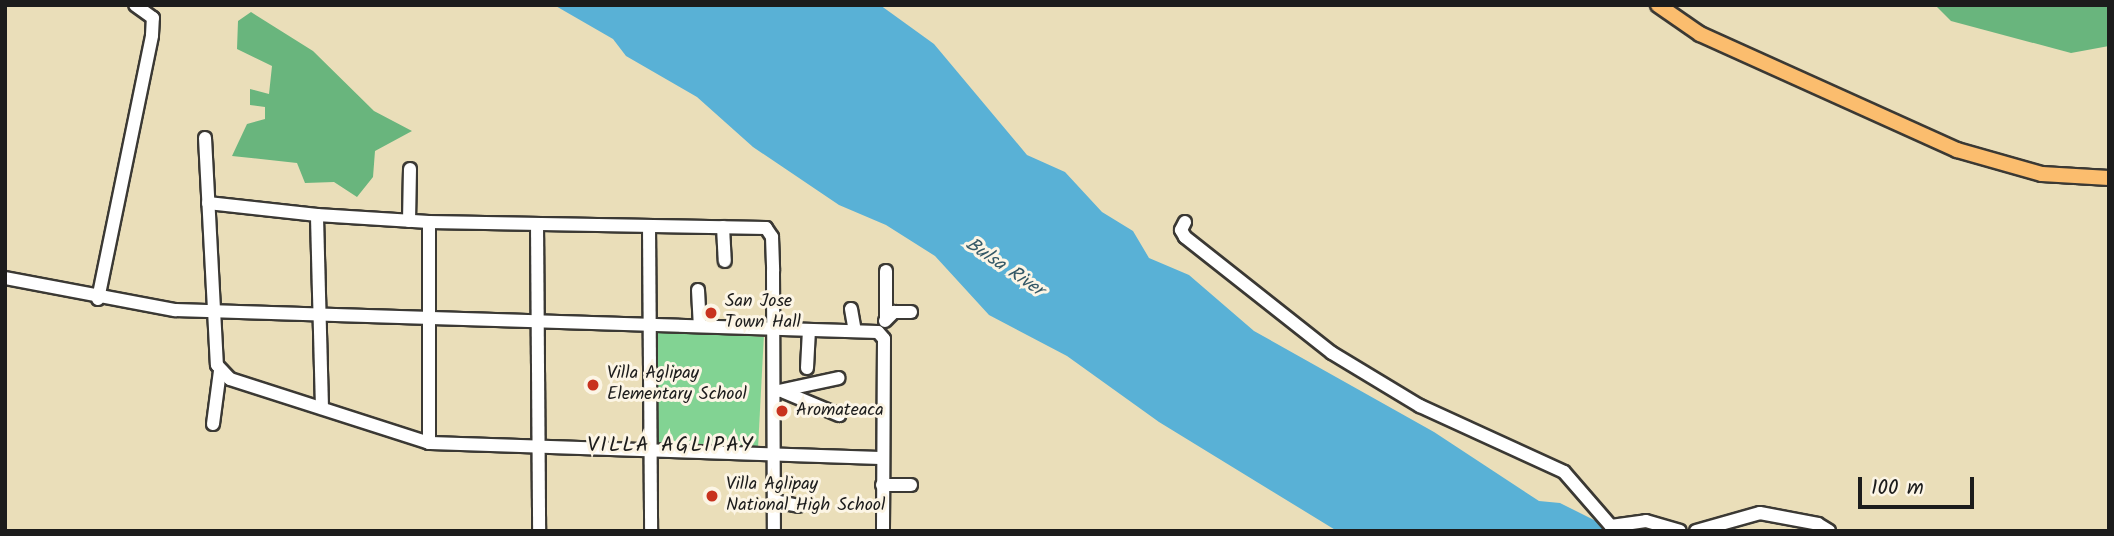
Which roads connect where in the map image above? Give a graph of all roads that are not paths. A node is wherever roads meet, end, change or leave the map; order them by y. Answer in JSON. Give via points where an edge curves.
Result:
{"nodes":[{"id":1,"x":135,"y":5,"type":"edge"},
{"id":2,"x":1657,"y":5,"type":"edge"},
{"id":3,"x":205,"y":138,"type":"dead end"},
{"id":4,"x":410,"y":169,"type":"dead end"},
{"id":5,"x":2109,"y":178,"type":"edge"},
{"id":6,"x":208,"y":203,"type":"junction"},
{"id":7,"x":317,"y":215,"type":"junction"},
{"id":8,"x":408,"y":221,"type":"junction"},
{"id":9,"x":429,"y":222,"type":"junction"},
{"id":10,"x":1185,"y":222,"type":"dead end"},
{"id":11,"x":537,"y":224,"type":"junction"},
{"id":12,"x":649,"y":226,"type":"junction"},
{"id":13,"x":671,"y":226,"type":"junction"},
{"id":14,"x":723,"y":227,"type":"junction"},
{"id":15,"x":672,"y":240,"type":"dead end"},
{"id":16,"x":725,"y":261,"type":"dead end"},
{"id":17,"x":886,"y":271,"type":"dead end"},
{"id":18,"x":5,"y":278,"type":"edge"},
{"id":19,"x":698,"y":290,"type":"dead end"},
{"id":20,"x":98,"y":299,"type":"junction"},
{"id":21,"x":851,"y":309,"type":"dead end"},
{"id":22,"x":214,"y":311,"type":"junction"},
{"id":23,"x":911,"y":312,"type":"dead end"},
{"id":24,"x":319,"y":314,"type":"junction"},
{"id":25,"x":431,"y":317,"type":"junction"},
{"id":26,"x":886,"y":318,"type":"junction"},
{"id":27,"x":538,"y":319,"type":"junction"},
{"id":28,"x":651,"y":325,"type":"junction"},
{"id":29,"x":700,"y":326,"type":"junction"},
{"id":30,"x":773,"y":328,"type":"junction"},
{"id":31,"x":808,"y":330,"type":"junction"},
{"id":32,"x":855,"y":331,"type":"junction"},
{"id":33,"x":883,"y":334,"type":"junction"},
{"id":34,"x":807,"y":368,"type":"dead end"},
{"id":35,"x":220,"y":371,"type":"junction"},
{"id":36,"x":839,"y":378,"type":"dead end"},
{"id":37,"x":778,"y":392,"type":"junction"},
{"id":38,"x":321,"y":408,"type":"junction"},
{"id":39,"x":839,"y":415,"type":"dead end"},
{"id":40,"x":213,"y":424,"type":"dead end"},
{"id":41,"x":429,"y":443,"type":"junction"},
{"id":42,"x":539,"y":445,"type":"junction"},
{"id":43,"x":649,"y":450,"type":"junction"},
{"id":44,"x":774,"y":455,"type":"junction"},
{"id":45,"x":882,"y":457,"type":"junction"},
{"id":46,"x":883,"y":485,"type":"junction"},
{"id":47,"x":911,"y":485,"type":"dead end"},
{"id":48,"x":774,"y":501,"type":"junction"},
{"id":49,"x":799,"y":506,"type":"dead end"},
{"id":50,"x":539,"y":531,"type":"edge"},
{"id":51,"x":651,"y":531,"type":"edge"},
{"id":52,"x":774,"y":531,"type":"edge"},
{"id":53,"x":883,"y":531,"type":"edge"},
{"id":54,"x":1680,"y":531,"type":"edge"},
{"id":55,"x":1696,"y":531,"type":"edge"},
{"id":56,"x":1829,"y":531,"type":"edge"}],
"edges":[{"from":1,"to":20,"type":"street","via":[[153,18],[152,35]]},
{"from":2,"to":5,"type":"main road","via":[[1700,34],[1956,150],[2042,174]]},
{"from":3,"to":6,"type":"street"},
{"from":4,"to":8,"type":"street"},
{"from":6,"to":7,"type":"street"},
{"from":6,"to":22,"type":"street"},
{"from":7,"to":8,"type":"street"},
{"from":7,"to":24,"type":"street"},
{"from":8,"to":9,"type":"street"},
{"from":9,"to":11,"type":"street"},
{"from":9,"to":25,"type":"street"},
{"from":10,"to":54,"type":"street","via":[[1181,230],[1185,237],[1332,353],[1420,406],[1564,472],[1612,526],[1646,521]]},
{"from":11,"to":12,"type":"street"},
{"from":11,"to":27,"type":"street"},
{"from":12,"to":13,"type":"street"},
{"from":12,"to":28,"type":"street"},
{"from":13,"to":14,"type":"street"},
{"from":13,"to":15,"type":"street"},
{"from":14,"to":16,"type":"street"},
{"from":14,"to":30,"type":"street","via":[[771,231]]},
{"from":17,"to":26,"type":"street"},
{"from":18,"to":20,"type":"street"},
{"from":19,"to":29,"type":"street"},
{"from":20,"to":22,"type":"street"},
{"from":21,"to":32,"type":"street"},
{"from":22,"to":24,"type":"street"},
{"from":22,"to":35,"type":"street"},
{"from":23,"to":26,"type":"street","via":[[894,312]]},
{"from":24,"to":25,"type":"street"},
{"from":24,"to":38,"type":"street"},
{"from":25,"to":27,"type":"street"},
{"from":25,"to":41,"type":"street"},
{"from":26,"to":33,"type":"street"},
{"from":27,"to":28,"type":"street"},
{"from":27,"to":42,"type":"street"},
{"from":28,"to":29,"type":"street"},
{"from":28,"to":43,"type":"street"},
{"from":29,"to":30,"type":"street"},
{"from":30,"to":31,"type":"street"},
{"from":30,"to":37,"type":"street"},
{"from":31,"to":32,"type":"street"},
{"from":31,"to":34,"type":"street"},
{"from":32,"to":33,"type":"street"},
{"from":33,"to":45,"type":"street"},
{"from":35,"to":38,"type":"street","via":[[230,379]]},
{"from":35,"to":40,"type":"street"},
{"from":36,"to":37,"type":"street"},
{"from":37,"to":39,"type":"street"},
{"from":37,"to":44,"type":"street"},
{"from":38,"to":41,"type":"street"},
{"from":41,"to":42,"type":"street"},
{"from":42,"to":43,"type":"street"},
{"from":42,"to":50,"type":"street"},
{"from":43,"to":44,"type":"street"},
{"from":43,"to":51,"type":"street"},
{"from":44,"to":45,"type":"street"},
{"from":44,"to":48,"type":"street"},
{"from":45,"to":46,"type":"street"},
{"from":46,"to":47,"type":"street"},
{"from":46,"to":53,"type":"street"},
{"from":48,"to":49,"type":"street"},
{"from":48,"to":52,"type":"street"},
{"from":55,"to":56,"type":"street","via":[[1760,513],[1818,524]]}]}
